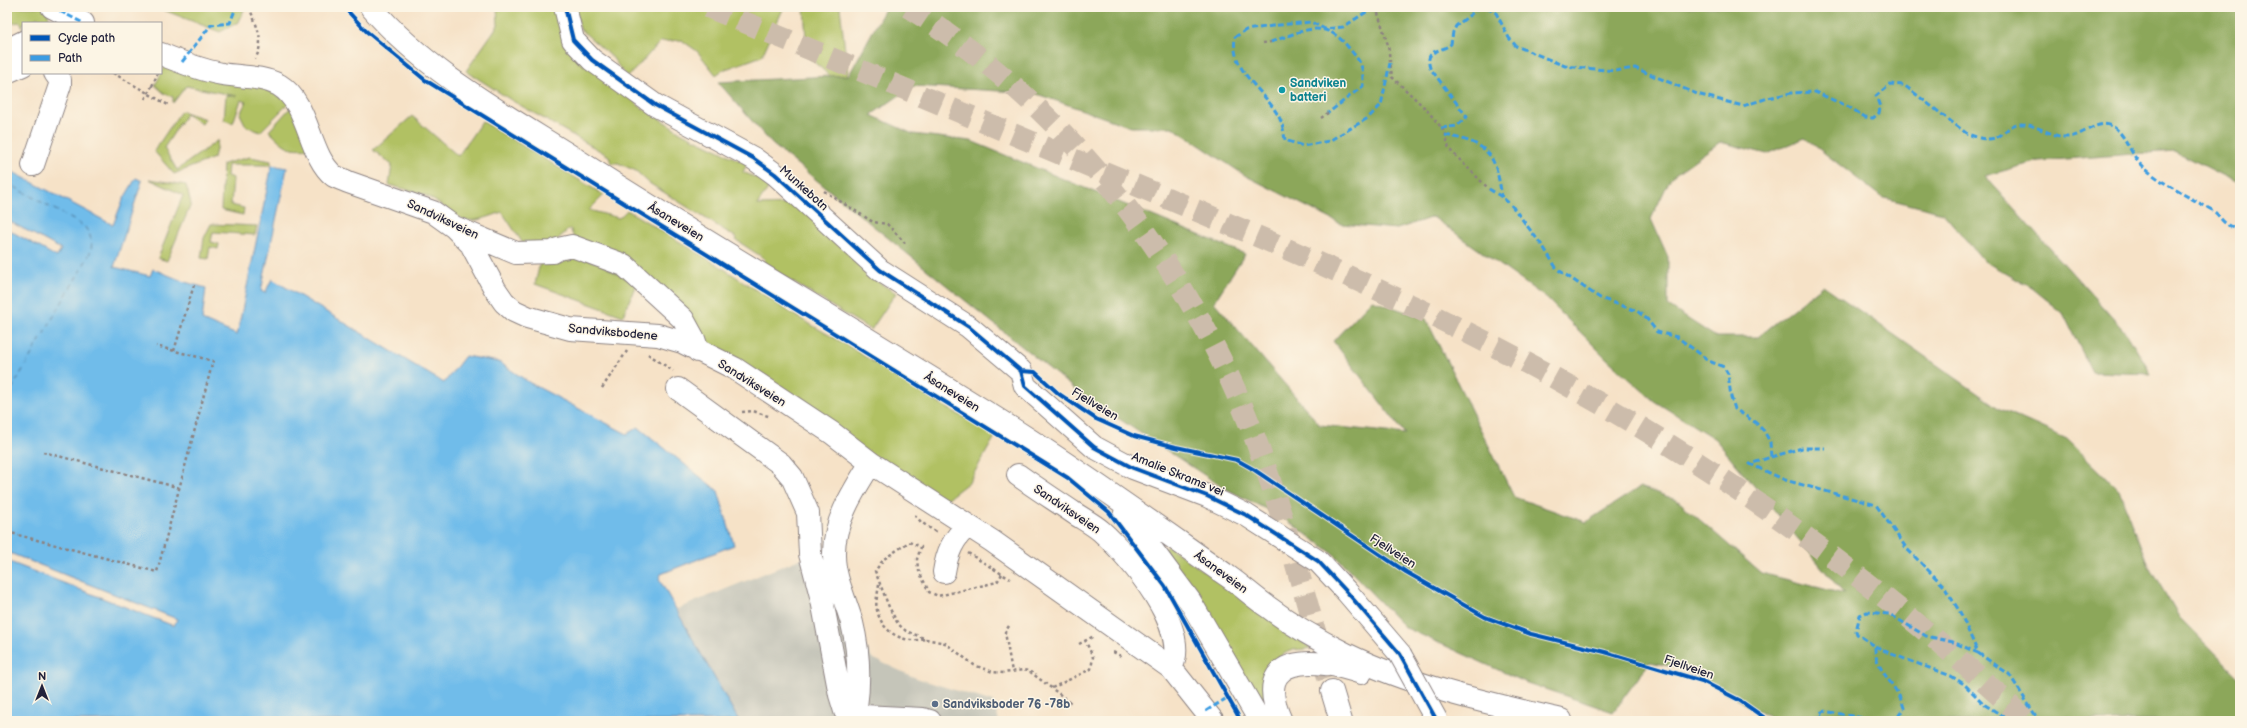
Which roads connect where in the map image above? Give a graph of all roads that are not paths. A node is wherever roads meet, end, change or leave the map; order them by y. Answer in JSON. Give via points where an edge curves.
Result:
{"nodes":[{"id":1,"x":52,"y":7,"type":"edge"},
{"id":2,"x":371,"y":7,"type":"edge"},
{"id":3,"x":565,"y":7,"type":"edge"},
{"id":4,"x":81,"y":22,"type":"edge"},
{"id":5,"x":22,"y":42,"type":"edge"},
{"id":6,"x":7,"y":50,"type":"edge"},
{"id":7,"x":162,"y":54,"type":"edge"},
{"id":8,"x":22,"y":65,"type":"edge"},
{"id":9,"x":7,"y":72,"type":"edge"},
{"id":10,"x":56,"y":74,"type":"edge"},
{"id":11,"x":33,"y":165,"type":"dead end"},
{"id":12,"x":454,"y":227,"type":"junction"},
{"id":13,"x":698,"y":351,"type":"junction"},
{"id":14,"x":1021,"y":371,"type":"joint"},
{"id":15,"x":678,"y":389,"type":"road end"},
{"id":16,"x":871,"y":463,"type":"junction"},
{"id":17,"x":1018,"y":475,"type":"dead end"},
{"id":18,"x":1110,"y":494,"type":"junction"},
{"id":19,"x":968,"y":526,"type":"junction"},
{"id":20,"x":944,"y":572,"type":"dead end"},
{"id":21,"x":1171,"y":668,"type":"junction"},
{"id":22,"x":1332,"y":691,"type":"tunnel mouth"},
{"id":23,"x":860,"y":711,"type":"junction"},
{"id":24,"x":1206,"y":719,"type":"edge"},
{"id":25,"x":1561,"y":720,"type":"edge"},
{"id":26,"x":930,"y":721,"type":"edge"},
{"id":27,"x":1260,"y":721,"type":"edge"},
{"id":28,"x":1281,"y":721,"type":"edge"},
{"id":29,"x":1341,"y":721,"type":"edge"},
{"id":30,"x":1437,"y":721,"type":"edge"}],
"edges":[{"from":1,"to":4,"type":"main road"},
{"from":2,"to":18,"type":"main road","name":"Åsaneveien","via":[[405,42],[473,95],[1019,433]]},
{"from":3,"to":14,"type":"main road","name":"Munkebotn","via":[[573,40],[592,60],[655,105],[752,158],[769,170],[880,270],[969,327]]},
{"from":5,"to":6,"type":"main road"},
{"from":7,"to":12,"type":"main road","name":"Sandviksveien","via":[[222,74],[250,77],[279,85],[290,95],[304,117],[327,168],[335,176],[433,212]]},
{"from":8,"to":9,"type":"main road"},
{"from":10,"to":11,"type":"main road","via":[[60,85]]},
{"from":12,"to":13,"type":"main road","name":"Sandviksbodene","via":[[471,244],[504,302],[514,311],[570,329],[658,335],[682,342]]},
{"from":12,"to":13,"type":"main road","name":"Sandviksveien","via":[[516,253],[553,252],[572,246],[624,265],[683,319]]},
{"from":13,"to":16,"type":"main road","name":"Sandviksveien","via":[[734,368],[832,433]]},
{"from":14,"to":30,"type":"main road","name":"Amalie Skrams vei","bridge":true,"via":[[1025,386],[1094,447],[1133,468],[1207,496],[1246,515],[1318,562],[1400,654]]},
{"from":15,"to":23,"type":"main road","via":[[781,464],[792,477],[808,513],[810,554],[844,711]]},
{"from":16,"to":19,"type":"main road","name":"Sandviksveien"},
{"from":16,"to":23,"type":"main road","via":[[853,492],[843,515],[834,557],[856,645]]},
{"from":17,"to":21,"type":"main road","name":"Sandviksveien","via":[[1101,531],[1141,575],[1168,619],[1176,656]]},
{"from":18,"to":25,"type":"main road","name":"Åsaneveien","via":[[1269,608],[1346,654],[1436,689]]},
{"from":18,"to":27,"type":"main road","via":[[1154,549],[1190,601]]},
{"from":19,"to":20,"type":"main road","via":[[953,541]]},
{"from":19,"to":21,"type":"main road","name":"Sandviksveien"},
{"from":21,"to":24,"type":"main road","name":"Sandviksveien"},
{"from":22,"to":29,"type":"main road"},
{"from":23,"to":26,"type":"main road"},
{"from":25,"to":28,"type":"main road","via":[[1505,716],[1434,698],[1346,668],[1307,662],[1292,664],[1275,680],[1274,707]]}]}
